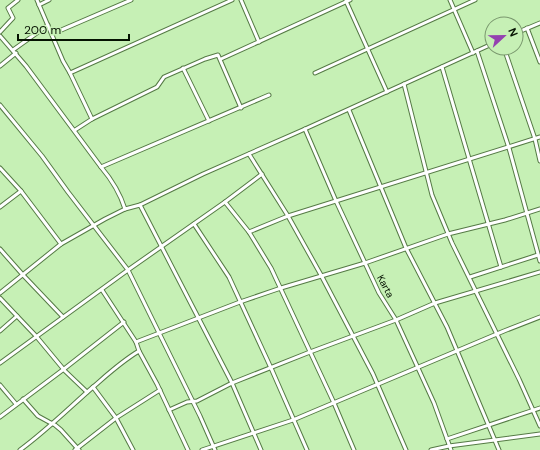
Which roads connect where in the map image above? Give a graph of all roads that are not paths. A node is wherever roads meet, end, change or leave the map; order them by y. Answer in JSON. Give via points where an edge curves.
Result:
{"nodes":[{"id":1,"x":18,"y":0,"type":"edge"},
{"id":2,"x":37,"y":0,"type":"edge"},
{"id":3,"x":49,"y":0,"type":"edge"},
{"id":4,"x":132,"y":0,"type":"edge"},
{"id":5,"x":232,"y":0,"type":"edge"},
{"id":6,"x":241,"y":0,"type":"edge"},
{"id":7,"x":350,"y":0,"type":"edge"},
{"id":8,"x":450,"y":0,"type":"edge"},
{"id":9,"x":475,"y":0,"type":"edge"},
{"id":10,"x":346,"y":1,"type":"edge"},
{"id":11,"x":39,"y":4,"type":"junction"},
{"id":12,"x":454,"y":9,"type":"junction"},
{"id":13,"x":540,"y":23,"type":"edge"},
{"id":14,"x":48,"y":25,"type":"junction"},
{"id":15,"x":527,"y":28,"type":"junction"},
{"id":16,"x":524,"y":30,"type":"edge"},
{"id":17,"x":0,"y":32,"type":"edge"},
{"id":18,"x":52,"y":34,"type":"junction"},
{"id":19,"x":0,"y":36,"type":"edge"},
{"id":20,"x":259,"y":42,"type":"junction"},
{"id":21,"x":367,"y":48,"type":"junction"},
{"id":22,"x":484,"y":48,"type":"edge"},
{"id":23,"x":13,"y":50,"type":"junction"},
{"id":24,"x":477,"y":51,"type":"junction"},
{"id":25,"x":473,"y":53,"type":"junction"},
{"id":26,"x":16,"y":54,"type":"junction"},
{"id":27,"x":507,"y":56,"type":"edge"},
{"id":28,"x":221,"y":59,"type":"junction"},
{"id":29,"x":540,"y":62,"type":"edge"},
{"id":30,"x":0,"y":66,"type":"edge"},
{"id":31,"x":442,"y":67,"type":"junction"},
{"id":32,"x":183,"y":68,"type":"junction"},
{"id":33,"x":70,"y":73,"type":"junction"},
{"id":34,"x":315,"y":73,"type":"dead end"},
{"id":35,"x":404,"y":84,"type":"junction"},
{"id":36,"x":387,"y":92,"type":"junction"},
{"id":37,"x":269,"y":95,"type":"dead end"},
{"id":38,"x":0,"y":105,"type":"edge"},
{"id":39,"x":241,"y":108,"type":"junction"},
{"id":40,"x":349,"y":110,"type":"junction"},
{"id":41,"x":92,"y":119,"type":"junction"},
{"id":42,"x":209,"y":121,"type":"junction"},
{"id":43,"x":305,"y":129,"type":"junction"},
{"id":44,"x":75,"y":130,"type":"junction"},
{"id":45,"x":540,"y":137,"type":"edge"},
{"id":46,"x":535,"y":139,"type":"junction"},
{"id":47,"x":509,"y":148,"type":"junction"},
{"id":48,"x":249,"y":154,"type":"junction"},
{"id":49,"x":469,"y":159,"type":"junction"},
{"id":50,"x":540,"y":161,"type":"edge"},
{"id":51,"x":102,"y":167,"type":"junction"},
{"id":52,"x":0,"y":168,"type":"edge"},
{"id":53,"x":427,"y":173,"type":"junction"},
{"id":54,"x":262,"y":174,"type":"junction"},
{"id":55,"x":381,"y":188,"type":"junction"},
{"id":56,"x":21,"y":191,"type":"junction"},
{"id":57,"x":336,"y":201,"type":"junction"},
{"id":58,"x":225,"y":202,"type":"junction"},
{"id":59,"x":140,"y":204,"type":"junction"},
{"id":60,"x":0,"y":207,"type":"edge"},
{"id":61,"x":126,"y":209,"type":"junction"},
{"id":62,"x":540,"y":209,"type":"edge"},
{"id":63,"x":528,"y":213,"type":"junction"},
{"id":64,"x":288,"y":216,"type":"junction"},
{"id":65,"x":194,"y":224,"type":"junction"},
{"id":66,"x":94,"y":225,"type":"junction"},
{"id":67,"x":488,"y":225,"type":"junction"},
{"id":68,"x":249,"y":232,"type":"junction"},
{"id":69,"x":448,"y":234,"type":"junction"},
{"id":70,"x":61,"y":244,"type":"junction"},
{"id":71,"x":161,"y":247,"type":"junction"},
{"id":72,"x":406,"y":248,"type":"junction"},
{"id":73,"x":0,"y":249,"type":"edge"},
{"id":74,"x":538,"y":255,"type":"junction"},
{"id":75,"x":540,"y":261,"type":"edge"},
{"id":76,"x":365,"y":262,"type":"junction"},
{"id":77,"x":501,"y":267,"type":"junction"},
{"id":78,"x":128,"y":270,"type":"junction"},
{"id":79,"x":540,"y":272,"type":"edge"},
{"id":80,"x":23,"y":275,"type":"junction"},
{"id":81,"x":321,"y":275,"type":"junction"},
{"id":82,"x":470,"y":277,"type":"junction"},
{"id":83,"x":281,"y":288,"type":"junction"},
{"id":84,"x":102,"y":290,"type":"junction"},
{"id":85,"x":476,"y":290,"type":"junction"},
{"id":86,"x":0,"y":294,"type":"edge"},
{"id":87,"x":0,"y":298,"type":"edge"},
{"id":88,"x":240,"y":302,"type":"junction"},
{"id":89,"x":435,"y":304,"type":"junction"},
{"id":90,"x":17,"y":316,"type":"junction"},
{"id":91,"x":64,"y":317,"type":"junction"},
{"id":92,"x":540,"y":317,"type":"edge"},
{"id":93,"x":199,"y":318,"type":"junction"},
{"id":94,"x":396,"y":320,"type":"junction"},
{"id":95,"x":124,"y":322,"type":"junction"},
{"id":96,"x":0,"y":331,"type":"edge"},
{"id":97,"x":160,"y":334,"type":"junction"},
{"id":98,"x":497,"y":334,"type":"junction"},
{"id":99,"x":36,"y":336,"type":"junction"},
{"id":100,"x":353,"y":336,"type":"junction"},
{"id":101,"x":136,"y":342,"type":"junction"},
{"id":102,"x":139,"y":351,"type":"junction"},
{"id":103,"x":457,"y":351,"type":"junction"},
{"id":104,"x":310,"y":352,"type":"junction"},
{"id":105,"x":0,"y":363,"type":"edge"},
{"id":106,"x":271,"y":368,"type":"junction"},
{"id":107,"x":418,"y":368,"type":"junction"},
{"id":108,"x":64,"y":370,"type":"junction"},
{"id":109,"x":232,"y":383,"type":"junction"},
{"id":110,"x":0,"y":385,"type":"edge"},
{"id":111,"x":378,"y":385,"type":"junction"},
{"id":112,"x":93,"y":387,"type":"junction"},
{"id":113,"x":160,"y":390,"type":"junction"},
{"id":114,"x":88,"y":392,"type":"junction"},
{"id":115,"x":23,"y":399,"type":"junction"},
{"id":116,"x":192,"y":401,"type":"junction"},
{"id":117,"x":334,"y":403,"type":"junction"},
{"id":118,"x":16,"y":404,"type":"junction"},
{"id":119,"x":540,"y":408,"type":"edge"},
{"id":120,"x":169,"y":410,"type":"junction"},
{"id":121,"x":534,"y":411,"type":"junction"},
{"id":122,"x":0,"y":416,"type":"edge"},
{"id":123,"x":116,"y":418,"type":"junction"},
{"id":124,"x":293,"y":420,"type":"junction"},
{"id":125,"x":52,"y":424,"type":"junction"},
{"id":126,"x":489,"y":426,"type":"junction"},
{"id":127,"x":540,"y":426,"type":"edge"},
{"id":128,"x":254,"y":432,"type":"junction"},
{"id":129,"x":540,"y":434,"type":"edge"},
{"id":130,"x":447,"y":439,"type":"junction"},
{"id":131,"x":494,"y":440,"type":"junction"},
{"id":132,"x":213,"y":446,"type":"junction"},
{"id":133,"x":449,"y":446,"type":"junction"},
{"id":134,"x":77,"y":449,"type":"edge"},
{"id":135,"x":20,"y":450,"type":"edge"},
{"id":136,"x":133,"y":450,"type":"edge"},
{"id":137,"x":188,"y":450,"type":"edge"},
{"id":138,"x":202,"y":450,"type":"edge"},
{"id":139,"x":215,"y":450,"type":"edge"},
{"id":140,"x":261,"y":450,"type":"edge"},
{"id":141,"x":307,"y":450,"type":"edge"},
{"id":142,"x":354,"y":450,"type":"edge"},
{"id":143,"x":406,"y":450,"type":"edge"},
{"id":144,"x":431,"y":450,"type":"edge"},
{"id":145,"x":451,"y":450,"type":"edge"},
{"id":146,"x":499,"y":450,"type":"edge"}],
"edges":[{"from":1,"to":17,"type":"street","via":[[8,8],[12,18]]},
{"from":2,"to":11,"type":"street"},
{"from":3,"to":11,"type":"street"},
{"from":4,"to":18,"type":"street"},
{"from":5,"to":33,"type":"street"},
{"from":6,"to":20,"type":"street"},
{"from":7,"to":10,"type":"street"},
{"from":8,"to":12,"type":"street"},
{"from":9,"to":12,"type":"street"},
{"from":10,"to":20,"type":"street"},
{"from":10,"to":21,"type":"street"},
{"from":11,"to":14,"type":"street"},
{"from":12,"to":21,"type":"street"},
{"from":12,"to":25,"type":"street"},
{"from":13,"to":15,"type":"street"},
{"from":14,"to":18,"type":"street"},
{"from":14,"to":23,"type":"street"},
{"from":15,"to":16,"type":"street"},
{"from":15,"to":29,"type":"street"},
{"from":18,"to":33,"type":"street"},
{"from":19,"to":23,"type":"street"},
{"from":20,"to":28,"type":"street"},
{"from":21,"to":34,"type":"street"},
{"from":21,"to":36,"type":"street"},
{"from":22,"to":24,"type":"street"},
{"from":23,"to":26,"type":"street"},
{"from":24,"to":25,"type":"street"},
{"from":24,"to":47,"type":"street"},
{"from":25,"to":31,"type":"street"},
{"from":26,"to":30,"type":"street"},
{"from":26,"to":44,"type":"street"},
{"from":27,"to":46,"type":"street"},
{"from":28,"to":32,"type":"street","via":[[218,55]]},
{"from":28,"to":39,"type":"street"},
{"from":31,"to":35,"type":"street"},
{"from":31,"to":49,"type":"street"},
{"from":32,"to":41,"type":"street","via":[[164,77],[157,87]]},
{"from":32,"to":42,"type":"street"},
{"from":33,"to":41,"type":"street"},
{"from":35,"to":36,"type":"street"},
{"from":35,"to":53,"type":"street"},
{"from":36,"to":40,"type":"street"},
{"from":37,"to":39,"type":"street"},
{"from":38,"to":66,"type":"street"},
{"from":39,"to":42,"type":"street"},
{"from":40,"to":43,"type":"street"},
{"from":40,"to":55,"type":"street"},
{"from":41,"to":44,"type":"street"},
{"from":42,"to":51,"type":"street"},
{"from":43,"to":48,"type":"street"},
{"from":43,"to":57,"type":"street","name":"Karta"},
{"from":44,"to":51,"type":"street"},
{"from":45,"to":46,"type":"street"},
{"from":46,"to":47,"type":"street"},
{"from":46,"to":50,"type":"street"},
{"from":47,"to":49,"type":"street"},
{"from":47,"to":63,"type":"street"},
{"from":48,"to":54,"type":"street"},
{"from":48,"to":59,"type":"street"},
{"from":49,"to":53,"type":"street"},
{"from":49,"to":67,"type":"street"},
{"from":51,"to":61,"type":"street","via":[[112,180]]},
{"from":52,"to":56,"type":"street"},
{"from":53,"to":55,"type":"street"},
{"from":53,"to":69,"type":"street","via":[[432,195]]},
{"from":54,"to":58,"type":"street"},
{"from":54,"to":64,"type":"street"},
{"from":55,"to":57,"type":"street"},
{"from":55,"to":72,"type":"street"},
{"from":56,"to":60,"type":"street"},
{"from":56,"to":70,"type":"street"},
{"from":57,"to":64,"type":"street"},
{"from":57,"to":76,"type":"street","name":"Karta"},
{"from":58,"to":65,"type":"street"},
{"from":58,"to":68,"type":"street"},
{"from":59,"to":61,"type":"street"},
{"from":59,"to":71,"type":"street"},
{"from":61,"to":66,"type":"street"},
{"from":62,"to":63,"type":"street"},
{"from":63,"to":67,"type":"street"},
{"from":63,"to":74,"type":"street"},
{"from":64,"to":68,"type":"street"},
{"from":64,"to":81,"type":"street"},
{"from":65,"to":71,"type":"street"},
{"from":65,"to":88,"type":"street","via":[[228,277]]},
{"from":66,"to":70,"type":"street"},
{"from":66,"to":78,"type":"street"},
{"from":67,"to":69,"type":"street"},
{"from":67,"to":77,"type":"street"},
{"from":68,"to":83,"type":"street"},
{"from":69,"to":72,"type":"street"},
{"from":69,"to":82,"type":"street"},
{"from":70,"to":80,"type":"street"},
{"from":71,"to":78,"type":"street"},
{"from":71,"to":93,"type":"street"},
{"from":72,"to":76,"type":"street"},
{"from":72,"to":89,"type":"street"},
{"from":73,"to":80,"type":"street"},
{"from":74,"to":75,"type":"street"},
{"from":74,"to":77,"type":"street"},
{"from":76,"to":81,"type":"street"},
{"from":76,"to":94,"type":"street","name":"Karta","via":[[379,293]]},
{"from":77,"to":82,"type":"street"},
{"from":78,"to":84,"type":"street"},
{"from":78,"to":97,"type":"street"},
{"from":79,"to":85,"type":"street"},
{"from":80,"to":86,"type":"street"},
{"from":80,"to":91,"type":"street"},
{"from":81,"to":83,"type":"street"},
{"from":81,"to":100,"type":"street"},
{"from":82,"to":85,"type":"street"},
{"from":83,"to":88,"type":"street"},
{"from":83,"to":104,"type":"street"},
{"from":84,"to":91,"type":"street"},
{"from":84,"to":95,"type":"street"},
{"from":85,"to":89,"type":"street"},
{"from":85,"to":98,"type":"street"},
{"from":87,"to":90,"type":"street"},
{"from":88,"to":93,"type":"street"},
{"from":88,"to":106,"type":"street"},
{"from":89,"to":94,"type":"street"},
{"from":89,"to":103,"type":"street"},
{"from":90,"to":96,"type":"street"},
{"from":90,"to":99,"type":"street"},
{"from":91,"to":99,"type":"street"},
{"from":92,"to":98,"type":"street"},
{"from":93,"to":97,"type":"street"},
{"from":93,"to":109,"type":"street"},
{"from":94,"to":100,"type":"street"},
{"from":94,"to":107,"type":"street","name":"Karta"},
{"from":95,"to":101,"type":"street"},
{"from":95,"to":108,"type":"street"},
{"from":97,"to":101,"type":"street"},
{"from":97,"to":116,"type":"street"},
{"from":98,"to":103,"type":"street"},
{"from":98,"to":121,"type":"street"},
{"from":99,"to":105,"type":"street"},
{"from":99,"to":108,"type":"street"},
{"from":100,"to":104,"type":"street"},
{"from":100,"to":111,"type":"street"},
{"from":101,"to":102,"type":"street"},
{"from":102,"to":112,"type":"street"},
{"from":102,"to":113,"type":"street"},
{"from":103,"to":107,"type":"street"},
{"from":103,"to":126,"type":"street"},
{"from":104,"to":106,"type":"street"},
{"from":104,"to":117,"type":"street"},
{"from":106,"to":109,"type":"street"},
{"from":106,"to":124,"type":"street"},
{"from":107,"to":111,"type":"street"},
{"from":107,"to":130,"type":"street","name":"Karta"},
{"from":108,"to":114,"type":"street"},
{"from":108,"to":115,"type":"street"},
{"from":109,"to":116,"type":"street","via":[[197,401]]},
{"from":109,"to":128,"type":"street"},
{"from":110,"to":118,"type":"street"},
{"from":111,"to":117,"type":"street"},
{"from":111,"to":143,"type":"street"},
{"from":112,"to":114,"type":"street"},
{"from":112,"to":123,"type":"street"},
{"from":113,"to":120,"type":"street"},
{"from":113,"to":123,"type":"street"},
{"from":114,"to":125,"type":"street"},
{"from":115,"to":118,"type":"street"},
{"from":115,"to":125,"type":"street","via":[[38,416]]},
{"from":116,"to":120,"type":"street"},
{"from":116,"to":132,"type":"street"},
{"from":117,"to":124,"type":"street"},
{"from":117,"to":142,"type":"street"},
{"from":118,"to":122,"type":"street"},
{"from":119,"to":121,"type":"street"},
{"from":120,"to":137,"type":"street"},
{"from":121,"to":126,"type":"street"},
{"from":121,"to":127,"type":"street"},
{"from":123,"to":134,"type":"street"},
{"from":123,"to":136,"type":"street"},
{"from":124,"to":128,"type":"street"},
{"from":124,"to":141,"type":"street"},
{"from":125,"to":134,"type":"street","via":[[61,430]]},
{"from":125,"to":135,"type":"street"},
{"from":126,"to":130,"type":"street"},
{"from":126,"to":131,"type":"street"},
{"from":128,"to":132,"type":"street"},
{"from":128,"to":140,"type":"street"},
{"from":129,"to":131,"type":"street"},
{"from":130,"to":133,"type":"street","name":"Karta"},
{"from":131,"to":133,"type":"street"},
{"from":131,"to":146,"type":"street"},
{"from":132,"to":138,"type":"street"},
{"from":132,"to":139,"type":"street"},
{"from":133,"to":144,"type":"street"},
{"from":133,"to":145,"type":"street","name":"Karta"}]}
